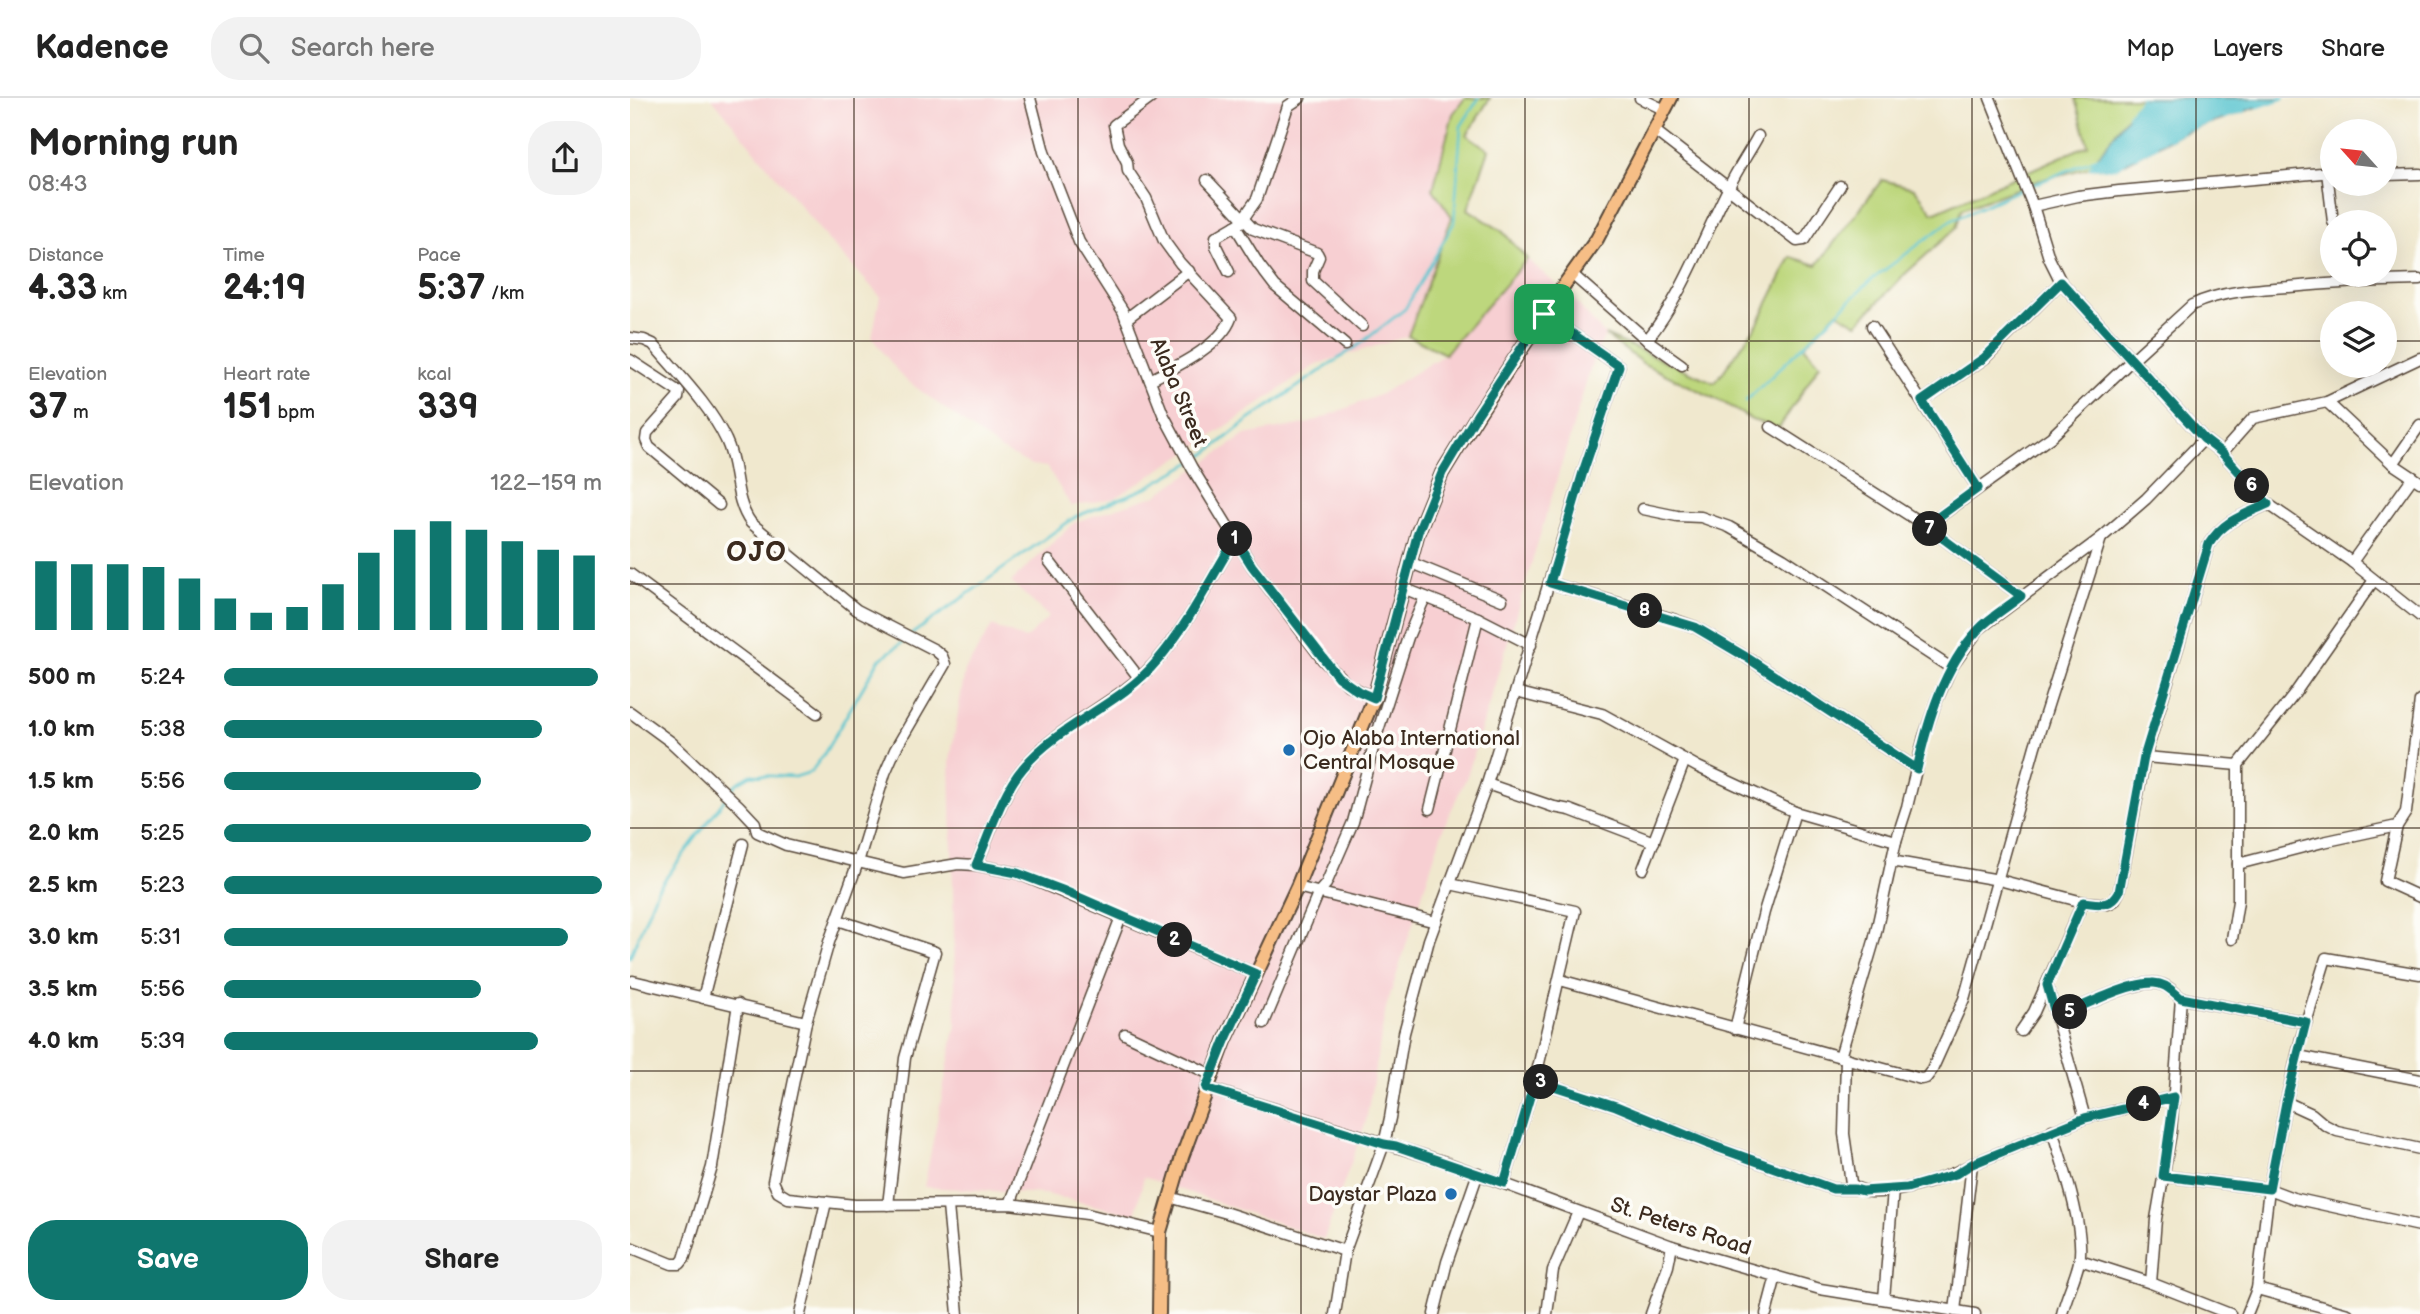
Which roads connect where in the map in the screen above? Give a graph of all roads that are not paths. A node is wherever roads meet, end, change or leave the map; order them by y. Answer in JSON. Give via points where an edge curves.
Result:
{"nodes":[{"id":1,"x":1030,"y":98,"type":"edge"},
{"id":2,"x":1151,"y":98,"type":"edge"},
{"id":3,"x":1300,"y":98,"type":"edge"},
{"id":4,"x":1640,"y":98,"type":"edge"},
{"id":5,"x":1671,"y":98,"type":"edge"},
{"id":6,"x":1990,"y":98,"type":"edge"},
{"id":7,"x":1665,"y":110,"type":"junction"},
{"id":8,"x":1655,"y":131,"type":"junction"},
{"id":9,"x":1758,"y":136,"type":"dead end"},
{"id":10,"x":2320,"y":173,"type":"edge"},
{"id":11,"x":2420,"y":174,"type":"edge"},
{"id":12,"x":2398,"y":175,"type":"edge"},
{"id":13,"x":1207,"y":180,"type":"dead end"},
{"id":14,"x":1840,"y":186,"type":"dead end"},
{"id":15,"x":1729,"y":187,"type":"junction"},
{"id":16,"x":2031,"y":202,"type":"junction"},
{"id":17,"x":1239,"y":223,"type":"junction"},
{"id":18,"x":1189,"y":271,"type":"junction"},
{"id":19,"x":1229,"y":272,"type":"dead end"},
{"id":20,"x":1571,"y":277,"type":"junction"},
{"id":21,"x":2397,"y":279,"type":"edge"},
{"id":22,"x":2420,"y":280,"type":"edge"},
{"id":23,"x":2061,"y":282,"type":"junction"},
{"id":24,"x":2320,"y":282,"type":"edge"},
{"id":25,"x":1544,"y":314,"type":"junction"},
{"id":26,"x":1126,"y":319,"type":"junction"},
{"id":27,"x":1362,"y":326,"type":"dead end"},
{"id":28,"x":1872,"y":326,"type":"dead end"},
{"id":29,"x":630,"y":338,"type":"edge"},
{"id":30,"x":1647,"y":340,"type":"junction"},
{"id":31,"x":1345,"y":345,"type":"dead end"},
{"id":32,"x":2420,"y":358,"type":"edge"},
{"id":33,"x":2133,"y":359,"type":"junction"},
{"id":34,"x":630,"y":360,"type":"edge"},
{"id":35,"x":1682,"y":365,"type":"dead end"},
{"id":36,"x":1150,"y":380,"type":"junction"},
{"id":37,"x":1922,"y":401,"type":"junction"},
{"id":38,"x":2327,"y":402,"type":"junction"},
{"id":39,"x":2420,"y":425,"type":"edge"},
{"id":40,"x":1771,"y":427,"type":"dead end"},
{"id":41,"x":2204,"y":439,"type":"junction"},
{"id":42,"x":2222,"y":453,"type":"junction"},
{"id":43,"x":2393,"y":464,"type":"junction"},
{"id":44,"x":2417,"y":480,"type":"edge"},
{"id":45,"x":1978,"y":488,"type":"junction"},
{"id":46,"x":2268,"y":504,"type":"junction"},
{"id":47,"x":719,"y":505,"type":"dead end"},
{"id":48,"x":1643,"y":509,"type":"dead end"},
{"id":49,"x":1926,"y":526,"type":"junction"},
{"id":50,"x":2101,"y":538,"type":"junction"},
{"id":51,"x":1235,"y":539,"type":"junction"},
{"id":52,"x":1049,"y":561,"type":"dead end"},
{"id":53,"x":1409,"y":562,"type":"junction"},
{"id":54,"x":2351,"y":562,"type":"junction"},
{"id":55,"x":630,"y":574,"type":"edge"},
{"id":56,"x":2374,"y":580,"type":"junction"},
{"id":57,"x":1550,"y":583,"type":"junction"},
{"id":58,"x":1403,"y":589,"type":"junction"},
{"id":59,"x":2021,"y":596,"type":"junction"},
{"id":60,"x":1425,"y":597,"type":"junction"},
{"id":61,"x":1502,"y":600,"type":"dead end"},
{"id":62,"x":2420,"y":616,"type":"edge"},
{"id":63,"x":1478,"y":618,"type":"junction"},
{"id":64,"x":1531,"y":645,"type":"junction"},
{"id":65,"x":1951,"y":668,"type":"junction"},
{"id":66,"x":1140,"y":679,"type":"junction"},
{"id":67,"x":1516,"y":692,"type":"junction"},
{"id":68,"x":1374,"y":698,"type":"junction"},
{"id":69,"x":2420,"y":701,"type":"edge"},
{"id":70,"x":630,"y":712,"type":"edge"},
{"id":71,"x":817,"y":713,"type":"dead end"},
{"id":72,"x":2144,"y":757,"type":"junction"},
{"id":73,"x":1685,"y":760,"type":"junction"},
{"id":74,"x":2238,"y":765,"type":"junction"},
{"id":75,"x":1917,"y":769,"type":"junction"},
{"id":76,"x":1487,"y":784,"type":"junction"},
{"id":77,"x":2415,"y":785,"type":"edge"},
{"id":78,"x":1430,"y":809,"type":"dead end"},
{"id":79,"x":1796,"y":811,"type":"junction"},
{"id":80,"x":2397,"y":825,"type":"junction"},
{"id":81,"x":1896,"y":841,"type":"junction"},
{"id":82,"x":1654,"y":842,"type":"junction"},
{"id":83,"x":743,"y":844,"type":"dead end"},
{"id":84,"x":1891,"y":861,"type":"junction"},
{"id":85,"x":858,"y":862,"type":"junction"},
{"id":86,"x":2238,"y":864,"type":"junction"},
{"id":87,"x":976,"y":865,"type":"junction"},
{"id":88,"x":1643,"y":869,"type":"dead end"},
{"id":89,"x":1999,"y":880,"type":"junction"},
{"id":90,"x":1450,"y":884,"type":"junction"},
{"id":91,"x":1297,"y":887,"type":"junction"},
{"id":92,"x":1319,"y":892,"type":"junction"},
{"id":93,"x":2420,"y":897,"type":"edge"},
{"id":94,"x":2083,"y":902,"type":"junction"},
{"id":95,"x":1121,"y":917,"type":"junction"},
{"id":96,"x":838,"y":920,"type":"junction"},
{"id":97,"x":1436,"y":922,"type":"junction"},
{"id":98,"x":2232,"y":939,"type":"dead end"},
{"id":99,"x":1256,"y":974,"type":"junction"},
{"id":100,"x":2420,"y":974,"type":"edge"},
{"id":101,"x":1560,"y":980,"type":"junction"},
{"id":102,"x":633,"y":981,"type":"dead end"},
{"id":103,"x":2047,"y":985,"type":"junction"},
{"id":104,"x":703,"y":998,"type":"junction"},
{"id":105,"x":2181,"y":998,"type":"junction"},
{"id":106,"x":738,"y":1004,"type":"junction"},
{"id":107,"x":2056,"y":1017,"type":"junction"},
{"id":108,"x":806,"y":1022,"type":"junction"},
{"id":109,"x":2306,"y":1022,"type":"junction"},
{"id":110,"x":1264,"y":1023,"type":"dead end"},
{"id":111,"x":1735,"y":1029,"type":"junction"},
{"id":112,"x":2021,"y":1031,"type":"dead end"},
{"id":113,"x":1125,"y":1034,"type":"dead end"},
{"id":114,"x":2298,"y":1056,"type":"junction"},
{"id":115,"x":1843,"y":1057,"type":"junction"},
{"id":116,"x":1212,"y":1075,"type":"junction"},
{"id":117,"x":1535,"y":1080,"type":"junction"},
{"id":118,"x":2420,"y":1080,"type":"edge"},
{"id":119,"x":1206,"y":1088,"type":"junction"},
{"id":120,"x":2174,"y":1097,"type":"junction"},
{"id":121,"x":2286,"y":1102,"type":"junction"},
{"id":122,"x":2085,"y":1118,"type":"junction"},
{"id":123,"x":2052,"y":1130,"type":"junction"},
{"id":124,"x":1384,"y":1144,"type":"junction"},
{"id":125,"x":2420,"y":1149,"type":"edge"},
{"id":126,"x":1972,"y":1164,"type":"junction"},
{"id":127,"x":1478,"y":1173,"type":"junction"},
{"id":128,"x":2163,"y":1176,"type":"junction"},
{"id":129,"x":1504,"y":1183,"type":"junction"},
{"id":130,"x":1855,"y":1189,"type":"junction"},
{"id":131,"x":2269,"y":1189,"type":"junction"},
{"id":132,"x":1893,"y":1190,"type":"junction"},
{"id":133,"x":1169,"y":1197,"type":"junction"},
{"id":134,"x":826,"y":1202,"type":"junction"},
{"id":135,"x":1010,"y":1204,"type":"junction"},
{"id":136,"x":888,"y":1205,"type":"junction"},
{"id":137,"x":948,"y":1206,"type":"junction"},
{"id":138,"x":1578,"y":1212,"type":"junction"},
{"id":139,"x":2420,"y":1226,"type":"edge"},
{"id":140,"x":1160,"y":1232,"type":"junction"},
{"id":141,"x":1672,"y":1246,"type":"junction"},
{"id":142,"x":630,"y":1247,"type":"edge"},
{"id":143,"x":1345,"y":1251,"type":"junction"},
{"id":144,"x":2080,"y":1260,"type":"junction"},
{"id":145,"x":1776,"y":1276,"type":"junction"},
{"id":146,"x":2151,"y":1283,"type":"junction"},
{"id":147,"x":2257,"y":1289,"type":"junction"},
{"id":148,"x":1884,"y":1299,"type":"junction"},
{"id":149,"x":1955,"y":1311,"type":"junction"},
{"id":150,"x":800,"y":1314,"type":"edge"},
{"id":151,"x":958,"y":1314,"type":"edge"},
{"id":152,"x":1159,"y":1314,"type":"edge"},
{"id":153,"x":1335,"y":1314,"type":"edge"},
{"id":154,"x":1434,"y":1314,"type":"edge"},
{"id":155,"x":1547,"y":1314,"type":"edge"},
{"id":156,"x":1651,"y":1314,"type":"edge"},
{"id":157,"x":1766,"y":1314,"type":"edge"},
{"id":158,"x":1975,"y":1314,"type":"edge"},
{"id":159,"x":2062,"y":1314,"type":"edge"},
{"id":160,"x":2230,"y":1314,"type":"edge"},
{"id":161,"x":2247,"y":1314,"type":"edge"},
{"id":162,"x":2348,"y":1314,"type":"edge"}],
"edges":[{"from":1,"to":26,"type":"street","name":"Alaba Street","via":[[1044,152],[1079,242]]},
{"from":2,"to":18,"type":"street","via":[[1118,121],[1114,129],[1128,171],[1146,198],[1158,230]]},
{"from":3,"to":17,"type":"street","via":[[1288,106],[1257,199]]},
{"from":4,"to":7,"type":"street"},
{"from":5,"to":7,"type":"main road"},
{"from":6,"to":16,"type":"street"},
{"from":7,"to":8,"type":"main road"},
{"from":8,"to":15,"type":"street"},
{"from":8,"to":20,"type":"main road","via":[[1597,239]]},
{"from":9,"to":15,"type":"street"},
{"from":10,"to":16,"type":"street"},
{"from":11,"to":12,"type":"street"},
{"from":13,"to":17,"type":"street"},
{"from":14,"to":15,"type":"street","via":[[1801,241]]},
{"from":15,"to":30,"type":"street"},
{"from":16,"to":23,"type":"street"},
{"from":17,"to":19,"type":"street","via":[[1214,241]]},
{"from":17,"to":27,"type":"street","via":[[1317,253],[1313,281]]},
{"from":17,"to":31,"type":"street","via":[[1275,286]]},
{"from":18,"to":26,"type":"street"},
{"from":18,"to":36,"type":"street","via":[[1231,318],[1196,355]]},
{"from":20,"to":25,"type":"main road"},
{"from":20,"to":30,"type":"street"},
{"from":21,"to":22,"type":"street"},
{"from":23,"to":33,"type":"street"},
{"from":23,"to":37,"type":"street","via":[[1984,358]]},
{"from":24,"to":33,"type":"street","via":[[2202,300]]},
{"from":25,"to":53,"type":"main road","via":[[1442,473]]},
{"from":25,"to":57,"type":"street","via":[[1619,366]]},
{"from":26,"to":36,"type":"street","name":"Alaba Street"},
{"from":28,"to":37,"type":"street"},
{"from":29,"to":85,"type":"street","via":[[653,344],[702,402],[727,441],[740,503],[751,523],[857,610],[942,656],[941,673],[886,772]]},
{"from":30,"to":35,"type":"street"},
{"from":32,"to":38,"type":"street"},
{"from":33,"to":41,"type":"street"},
{"from":33,"to":45,"type":"street","via":[[2051,437]]},
{"from":34,"to":47,"type":"street","via":[[679,392],[647,433],[649,447]]},
{"from":36,"to":51,"type":"street","name":"Alaba Street","via":[[1189,465]]},
{"from":37,"to":45,"type":"street"},
{"from":38,"to":42,"type":"street","via":[[2253,418]]},
{"from":38,"to":43,"type":"street"},
{"from":39,"to":43,"type":"street"},
{"from":40,"to":49,"type":"street"},
{"from":41,"to":42,"type":"street"},
{"from":41,"to":50,"type":"street"},
{"from":42,"to":46,"type":"street"},
{"from":43,"to":44,"type":"street"},
{"from":44,"to":54,"type":"street"},
{"from":45,"to":49,"type":"street"},
{"from":46,"to":54,"type":"street"},
{"from":46,"to":72,"type":"street","via":[[2228,522],[2209,544]]},
{"from":48,"to":65,"type":"street","via":[[1701,517],[1729,527]]},
{"from":49,"to":59,"type":"street"},
{"from":50,"to":59,"type":"street"},
{"from":50,"to":89,"type":"street","via":[[2035,746]]},
{"from":51,"to":66,"type":"street","via":[[1178,632]]},
{"from":51,"to":68,"type":"street","name":"Alaba Street","via":[[1338,677]]},
{"from":52,"to":66,"type":"street"},
{"from":53,"to":58,"type":"main road"},
{"from":53,"to":61,"type":"street"},
{"from":54,"to":56,"type":"street"},
{"from":55,"to":71,"type":"street"},
{"from":56,"to":62,"type":"street"},
{"from":56,"to":74,"type":"street"},
{"from":57,"to":64,"type":"street"},
{"from":57,"to":75,"type":"street","via":[[1695,627]]},
{"from":58,"to":60,"type":"street"},
{"from":58,"to":68,"type":"main road"},
{"from":59,"to":65,"type":"street","via":[[1979,629]]},
{"from":60,"to":63,"type":"street"},
{"from":60,"to":92,"type":"street","via":[[1376,737],[1353,822]]},
{"from":63,"to":64,"type":"street"},
{"from":63,"to":78,"type":"street"},
{"from":64,"to":67,"type":"street"},
{"from":65,"to":75,"type":"street"},
{"from":66,"to":87,"type":"street","via":[[1059,735],[1021,770]]},
{"from":67,"to":73,"type":"street","via":[[1602,714]]},
{"from":67,"to":76,"type":"street"},
{"from":68,"to":91,"type":"main road"},
{"from":69,"to":77,"type":"street"},
{"from":70,"to":85,"type":"street","via":[[671,742],[739,806],[764,838]]},
{"from":72,"to":74,"type":"street"},
{"from":72,"to":94,"type":"street","via":[[2119,892],[2108,904]]},
{"from":73,"to":79,"type":"street"},
{"from":73,"to":82,"type":"street"},
{"from":74,"to":86,"type":"street"},
{"from":75,"to":81,"type":"street"},
{"from":76,"to":82,"type":"street"},
{"from":76,"to":90,"type":"street"},
{"from":77,"to":80,"type":"street"},
{"from":79,"to":81,"type":"street"},
{"from":79,"to":111,"type":"street","via":[[1764,912]]},
{"from":80,"to":86,"type":"street"},
{"from":80,"to":93,"type":"street","via":[[2385,881]]},
{"from":81,"to":84,"type":"street"},
{"from":82,"to":88,"type":"street"},
{"from":83,"to":104,"type":"street"},
{"from":84,"to":89,"type":"street"},
{"from":84,"to":115,"type":"street"},
{"from":85,"to":87,"type":"street","via":[[904,873]]},
{"from":85,"to":96,"type":"street"},
{"from":86,"to":98,"type":"street"},
{"from":87,"to":95,"type":"street","via":[[1017,873]]},
{"from":89,"to":94,"type":"street"},
{"from":89,"to":115,"type":"street","via":[[1964,999],[1926,1077]]},
{"from":90,"to":97,"type":"street"},
{"from":90,"to":101,"type":"street","via":[[1575,911]]},
{"from":91,"to":92,"type":"street"},
{"from":91,"to":99,"type":"main road"},
{"from":92,"to":97,"type":"street"},
{"from":92,"to":110,"type":"street"},
{"from":94,"to":103,"type":"street"},
{"from":95,"to":99,"type":"street"},
{"from":95,"to":135,"type":"street"},
{"from":96,"to":108,"type":"street"},
{"from":96,"to":136,"type":"street","via":[[935,952],[905,1058]]},
{"from":97,"to":124,"type":"street","via":[[1404,1032]]},
{"from":99,"to":116,"type":"main road"},
{"from":100,"to":109,"type":"street","via":[[2326,958]]},
{"from":101,"to":111,"type":"street"},
{"from":101,"to":117,"type":"street"},
{"from":102,"to":104,"type":"street"},
{"from":103,"to":107,"type":"street"},
{"from":103,"to":112,"type":"street"},
{"from":104,"to":106,"type":"street"},
{"from":105,"to":107,"type":"street","via":[[2167,986],[2152,982]]},
{"from":105,"to":109,"type":"street"},
{"from":105,"to":120,"type":"street"},
{"from":106,"to":108,"type":"street"},
{"from":106,"to":142,"type":"street","via":[[712,1167],[684,1259],[672,1264]]},
{"from":107,"to":122,"type":"street"},
{"from":108,"to":134,"type":"street","via":[[773,1181],[778,1192],[789,1198]]},
{"from":109,"to":114,"type":"street"},
{"from":111,"to":115,"type":"street"},
{"from":113,"to":116,"type":"street"},
{"from":114,"to":118,"type":"street"},
{"from":114,"to":121,"type":"street"},
{"from":115,"to":130,"type":"street","via":[[1844,1134]]},
{"from":116,"to":119,"type":"main road"},
{"from":117,"to":129,"type":"street"},
{"from":117,"to":130,"type":"street","via":[[1833,1189]]},
{"from":119,"to":124,"type":"street","name":"St. Peters Road"},
{"from":119,"to":133,"type":"main road"},
{"from":120,"to":122,"type":"street"},
{"from":120,"to":128,"type":"street"},
{"from":121,"to":125,"type":"street","via":[[2337,1131]]},
{"from":121,"to":131,"type":"street"},
{"from":122,"to":123,"type":"street"},
{"from":123,"to":126,"type":"street"},
{"from":123,"to":144,"type":"street","via":[[2072,1198]]},
{"from":124,"to":127,"type":"street","name":"St. Peters Road"},
{"from":124,"to":143,"type":"street"},
{"from":126,"to":132,"type":"street","via":[[1956,1174]]},
{"from":126,"to":149,"type":"street"},
{"from":127,"to":129,"type":"street","name":"St. Peters Road"},
{"from":127,"to":154,"type":"street"},
{"from":128,"to":131,"type":"street"},
{"from":128,"to":146,"type":"street"},
{"from":129,"to":138,"type":"street","name":"St. Peters Road"},
{"from":130,"to":132,"type":"street"},
{"from":131,"to":139,"type":"street"},
{"from":131,"to":147,"type":"street"},
{"from":132,"to":148,"type":"street"},
{"from":133,"to":140,"type":"main road"},
{"from":133,"to":143,"type":"street"},
{"from":134,"to":136,"type":"street"},
{"from":134,"to":150,"type":"street"},
{"from":135,"to":137,"type":"street"},
{"from":135,"to":140,"type":"street","via":[[1087,1214]]},
{"from":136,"to":137,"type":"street"},
{"from":137,"to":151,"type":"street"},
{"from":138,"to":141,"type":"street","name":"St. Peters Road"},
{"from":138,"to":155,"type":"street","via":[[1553,1269]]},
{"from":140,"to":152,"type":"main road"},
{"from":141,"to":145,"type":"street","name":"St. Peters Road"},
{"from":141,"to":156,"type":"street"},
{"from":143,"to":153,"type":"street"},
{"from":144,"to":146,"type":"street"},
{"from":144,"to":159,"type":"street"},
{"from":145,"to":148,"type":"street","name":"St. Peters Road","via":[[1820,1289]]},
{"from":145,"to":157,"type":"street"},
{"from":146,"to":160,"type":"street"},
{"from":147,"to":161,"type":"street"},
{"from":147,"to":162,"type":"street"},
{"from":148,"to":149,"type":"street","name":"St. Peters Road"},
{"from":149,"to":158,"type":"street","name":"St. Peters Road"}]}
